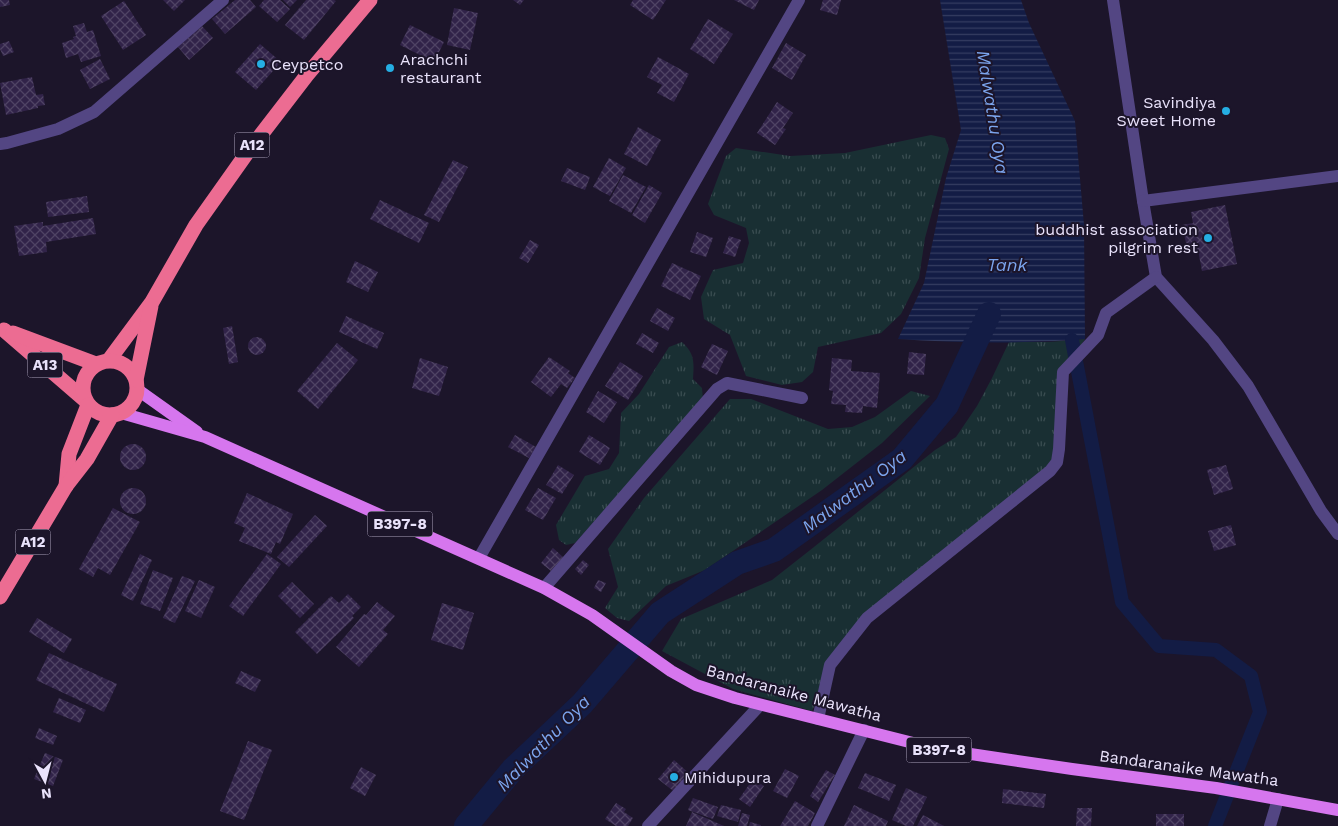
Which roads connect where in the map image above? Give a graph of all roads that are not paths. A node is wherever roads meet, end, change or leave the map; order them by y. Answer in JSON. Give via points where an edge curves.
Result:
{"nodes":[{"id":1,"x":223,"y":0,"type":"edge"},
{"id":2,"x":370,"y":0,"type":"edge"},
{"id":3,"x":799,"y":0,"type":"edge"},
{"id":4,"x":1113,"y":0,"type":"edge"},
{"id":5,"x":0,"y":144,"type":"edge"},
{"id":6,"x":1338,"y":176,"type":"edge"},
{"id":7,"x":1143,"y":201,"type":"junction"},
{"id":8,"x":1156,"y":277,"type":"junction"},
{"id":9,"x":152,"y":302,"type":"junction"},
{"id":10,"x":2,"y":329,"type":"edge"},
{"id":11,"x":103,"y":362,"type":"junction"},
{"id":12,"x":137,"y":385,"type":"junction"},
{"id":13,"x":802,"y":398,"type":"dead end"},
{"id":14,"x":87,"y":403,"type":"junction"},
{"id":15,"x":117,"y":414,"type":"junction"},
{"id":16,"x":205,"y":437,"type":"junction"},
{"id":17,"x":66,"y":486,"type":"junction"},
{"id":18,"x":1338,"y":534,"type":"edge"},
{"id":19,"x":479,"y":558,"type":"junction"},
{"id":20,"x":544,"y":588,"type":"junction"},
{"id":21,"x":0,"y":597,"type":"edge"},
{"id":22,"x":760,"y":705,"type":"junction"},
{"id":23,"x":818,"y":719,"type":"junction"},
{"id":24,"x":864,"y":730,"type":"junction"},
{"id":25,"x":1278,"y":799,"type":"junction"},
{"id":26,"x":1338,"y":810,"type":"edge"},
{"id":27,"x":648,"y":826,"type":"edge"},
{"id":28,"x":817,"y":826,"type":"edge"},
{"id":29,"x":1270,"y":826,"type":"edge"}],
"edges":[{"from":1,"to":5,"type":"street","via":[[94,112],[58,129]]},
{"from":2,"to":9,"type":"highway","number":"A12","via":[[247,153],[196,224]]},
{"from":3,"to":19,"type":"street"},
{"from":4,"to":7,"type":"street"},
{"from":6,"to":7,"type":"street"},
{"from":7,"to":8,"type":"street"},
{"from":8,"to":18,"type":"street","via":[[1213,340],[1248,386]]},
{"from":8,"to":23,"type":"street","via":[[1106,312],[1098,334],[1063,372],[1057,462],[1050,471],[867,618],[830,665]]},
{"from":9,"to":11,"type":"highway","number":"A12"},
{"from":9,"to":12,"type":"highway","number":"A12"},
{"from":10,"to":11,"type":"highway","number":"A13"},
{"from":10,"to":14,"type":"highway","number":"A13"},
{"from":11,"to":12,"type":"highway","via":[[126,365],[133,372]]},
{"from":11,"to":14,"type":"highway","via":[[88,371],[84,380],[82,390]]},
{"from":12,"to":15,"type":"highway","via":[[133,404]]},
{"from":12,"to":16,"type":"main road","name":"Bandaranaike Mawatha","number":"B397-8"},
{"from":13,"to":20,"type":"street","via":[[727,383],[717,389]]},
{"from":14,"to":15,"type":"highway","via":[[104,415]]},
{"from":14,"to":17,"type":"highway","number":"A12","via":[[69,454]]},
{"from":15,"to":16,"type":"main road","name":"Bandaranaike Mawatha","number":"B397-8"},
{"from":15,"to":17,"type":"highway","number":"A12"},
{"from":16,"to":19,"type":"main road","name":"Bandaranaike Mawatha","number":"B397-8"},
{"from":17,"to":21,"type":"highway","number":"A12"},
{"from":19,"to":20,"type":"main road","name":"Bandaranaike Mawatha","number":"B397-8"},
{"from":20,"to":22,"type":"main road","name":"Bandaranaike Mawatha","number":"B397-8","via":[[696,685]]},
{"from":22,"to":23,"type":"main road","name":"Bandaranaike Mawatha","number":"B397-8"},
{"from":22,"to":27,"type":"street"},
{"from":23,"to":24,"type":"main road","name":"Bandaranaike Mawatha","number":"B397-8"},
{"from":24,"to":25,"type":"main road","name":"Bandaranaike Mawatha","number":"B397-8","via":[[937,749]]},
{"from":24,"to":28,"type":"street"},
{"from":25,"to":26,"type":"main road","name":"Bandaranaike Mawatha","number":"B397-8"},
{"from":25,"to":29,"type":"street"}]}
